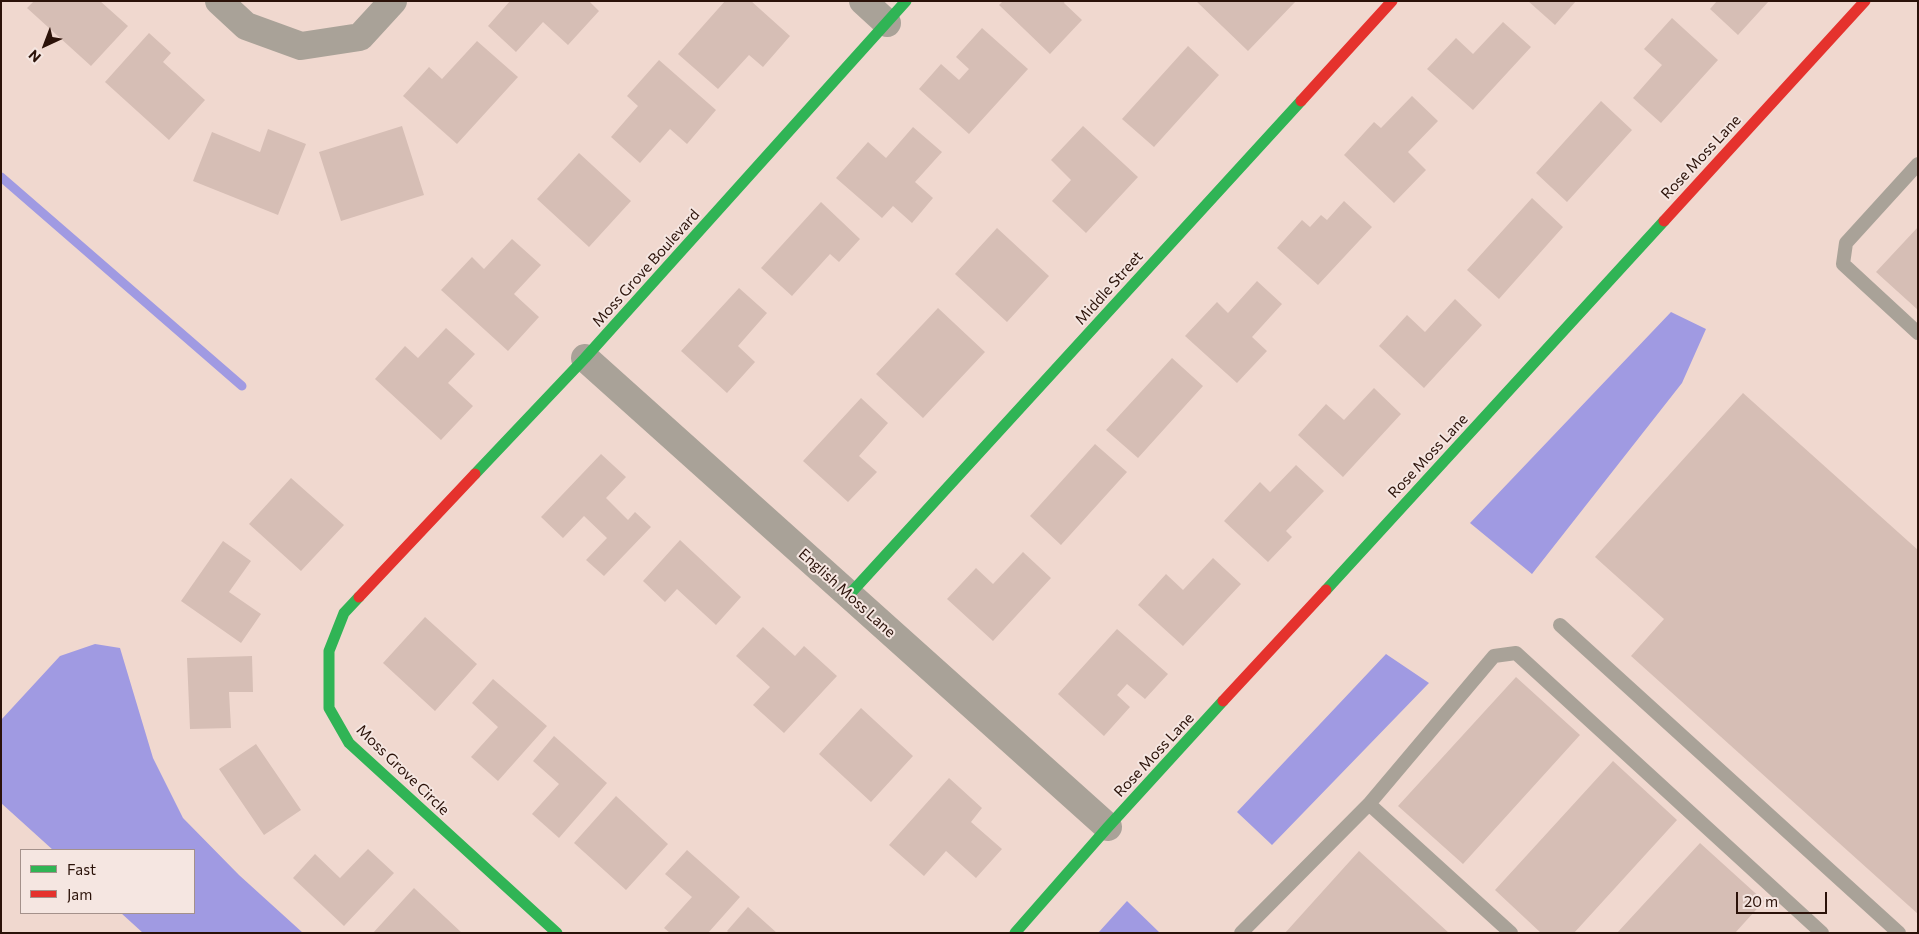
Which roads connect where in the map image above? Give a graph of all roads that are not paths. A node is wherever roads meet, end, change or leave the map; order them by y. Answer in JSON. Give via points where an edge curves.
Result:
{"nodes":[{"id":1,"x":219,"y":1,"type":"edge"},
{"id":2,"x":393,"y":1,"type":"edge"},
{"id":3,"x":863,"y":1,"type":"edge"},
{"id":4,"x":906,"y":1,"type":"edge"},
{"id":5,"x":1392,"y":1,"type":"edge"},
{"id":6,"x":1865,"y":1,"type":"edge"},
{"id":7,"x":887,"y":23,"type":"junction"},
{"id":8,"x":1918,"y":164,"type":"edge"},
{"id":9,"x":1918,"y":333,"type":"edge"},
{"id":10,"x":585,"y":358,"type":"junction"},
{"id":11,"x":404,"y":550,"type":"joint"},
{"id":12,"x":849,"y":595,"type":"junction"},
{"id":13,"x":1560,"y":625,"type":"dead end"},
{"id":14,"x":1368,"y":804,"type":"junction"},
{"id":15,"x":1108,"y":827,"type":"junction"},
{"id":16,"x":557,"y":933,"type":"edge"},
{"id":17,"x":1015,"y":933,"type":"edge"},
{"id":18,"x":1241,"y":933,"type":"edge"},
{"id":19,"x":1511,"y":933,"type":"edge"},
{"id":20,"x":1822,"y":933,"type":"edge"},
{"id":21,"x":1899,"y":933,"type":"edge"}],
"edges":[{"from":1,"to":2,"type":"street","via":[[246,26],[301,46],[360,37]]},
{"from":3,"to":7,"type":"street"},
{"from":4,"to":7,"type":"street","name":"Moss Grove Boulevard"},
{"from":5,"to":12,"type":"street","name":"Middle Street"},
{"from":6,"to":15,"type":"street","name":"Rose Moss Lane"},
{"from":7,"to":10,"type":"street","name":"Moss Grove Boulevard"},
{"from":8,"to":9,"type":"lane","via":[[1846,242],[1843,264]]},
{"from":10,"to":11,"type":"street","name":"Moss Grove Boulevard"},
{"from":10,"to":12,"type":"street","name":"English Moss Lane"},
{"from":11,"to":16,"type":"street","name":"Moss Grove Circle","via":[[344,613],[329,651],[328,708],[349,743]]},
{"from":12,"to":15,"type":"street","name":"English Moss Lane"},
{"from":13,"to":21,"type":"lane"},
{"from":14,"to":18,"type":"lane"},
{"from":14,"to":19,"type":"lane"},
{"from":14,"to":20,"type":"lane","via":[[1494,656],[1516,653]]},
{"from":15,"to":17,"type":"street","name":"Rose Moss Lane"}]}
